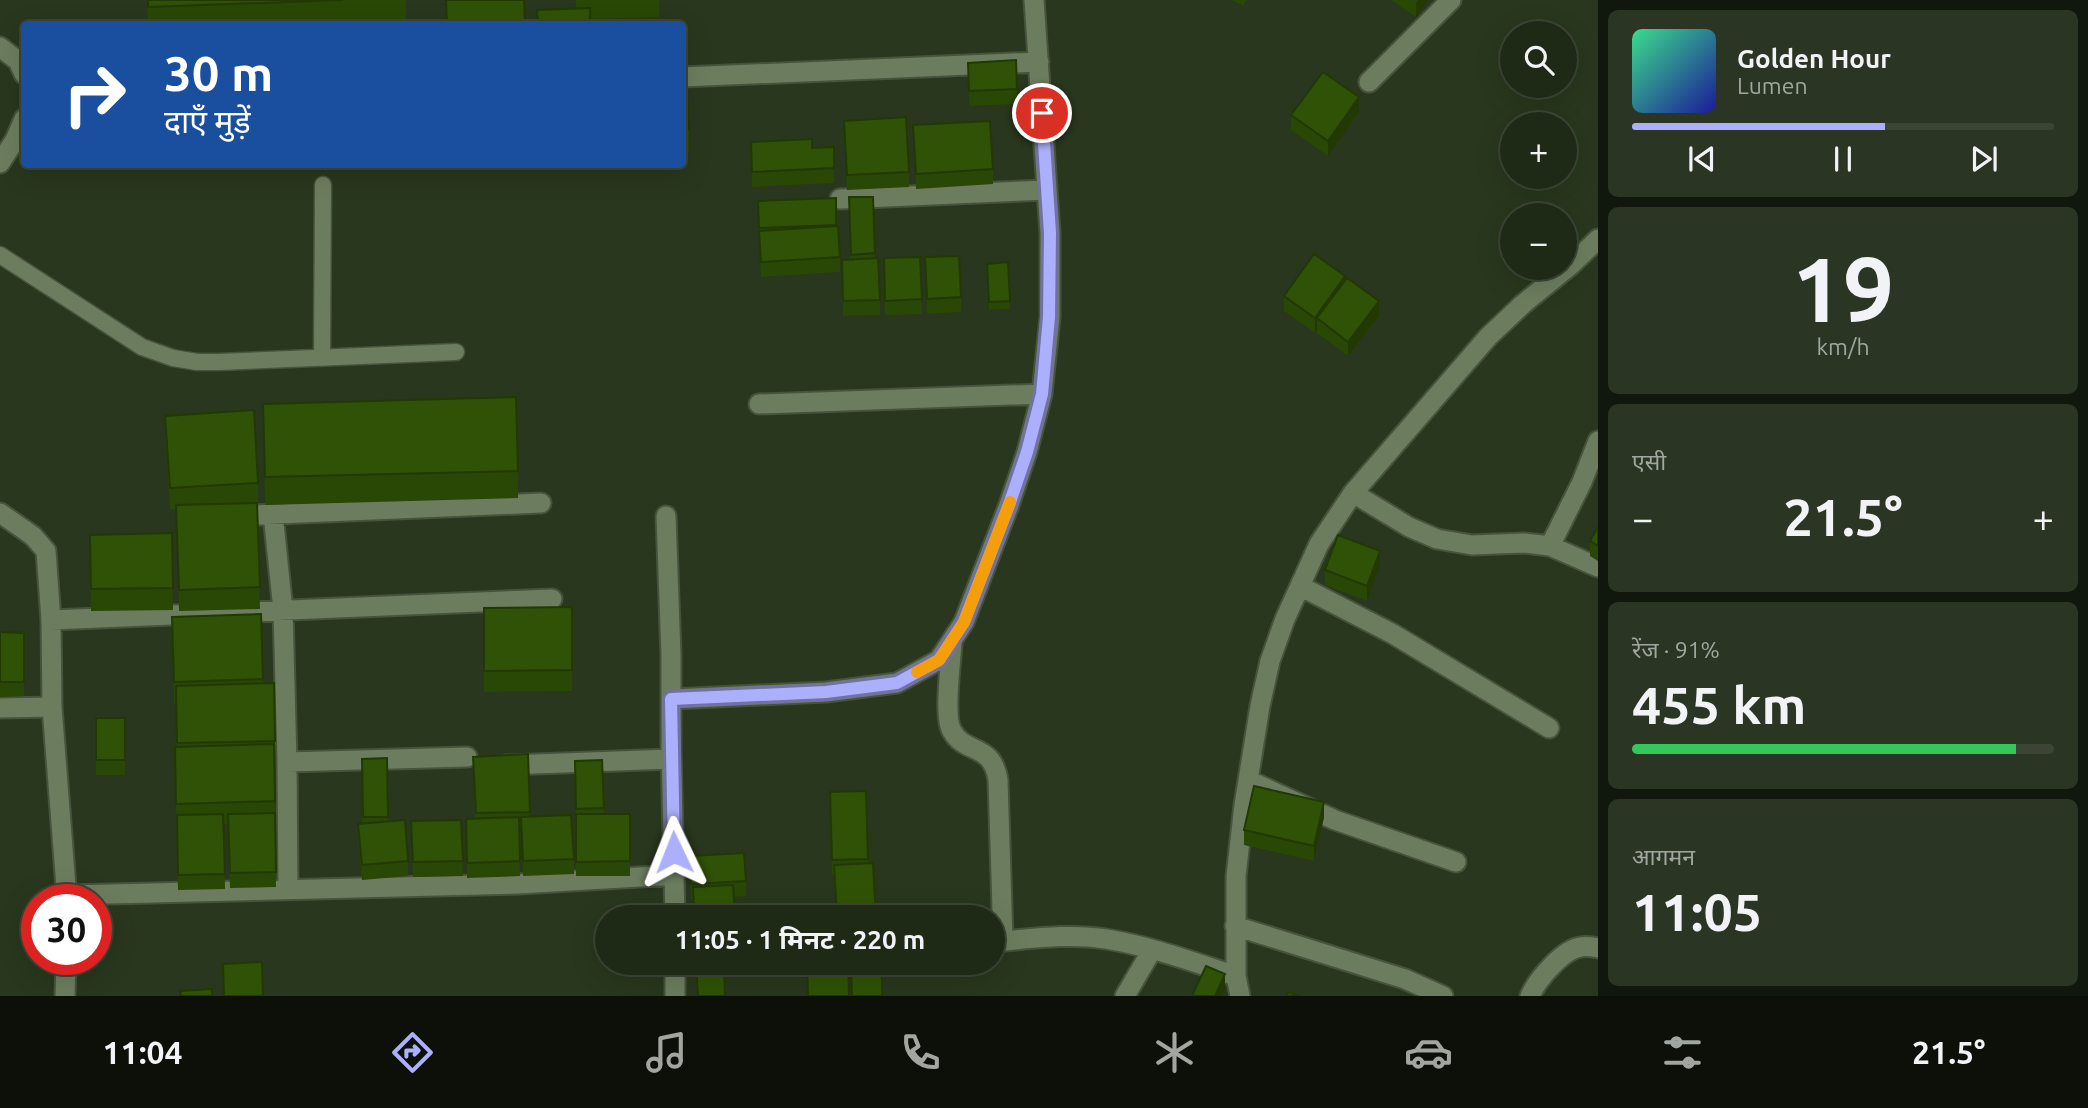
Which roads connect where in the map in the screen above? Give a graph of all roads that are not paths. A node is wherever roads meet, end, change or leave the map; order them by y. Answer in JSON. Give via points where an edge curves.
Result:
{"nodes":[{"id":1,"x":1034,"y":0,"type":"edge"},
{"id":2,"x":1451,"y":0,"type":"edge"},
{"id":3,"x":0,"y":47,"type":"edge"},
{"id":4,"x":1039,"y":62,"type":"junction"},
{"id":5,"x":21,"y":68,"type":"edge"},
{"id":6,"x":686,"y":78,"type":"edge"},
{"id":7,"x":1369,"y":82,"type":"dead end"},
{"id":8,"x":21,"y":126,"type":"edge"},
{"id":9,"x":0,"y":163,"type":"edge"},
{"id":10,"x":323,"y":185,"type":"dead end"},
{"id":11,"x":1047,"y":190,"type":"junction"},
{"id":12,"x":840,"y":199,"type":"dead end"},
{"id":13,"x":1598,"y":239,"type":"edge"},
{"id":14,"x":0,"y":255,"type":"edge"},
{"id":15,"x":456,"y":352,"type":"dead end"},
{"id":16,"x":322,"y":358,"type":"junction"},
{"id":17,"x":1042,"y":394,"type":"junction"},
{"id":18,"x":759,"y":404,"type":"dead end"},
{"id":19,"x":1598,"y":441,"type":"edge"},
{"id":20,"x":1353,"y":493,"type":"junction"},
{"id":21,"x":541,"y":503,"type":"dead end"},
{"id":22,"x":0,"y":513,"type":"edge"},
{"id":23,"x":273,"y":514,"type":"junction"},
{"id":24,"x":218,"y":516,"type":"edge"},
{"id":25,"x":666,"y":516,"type":"dead end"},
{"id":26,"x":1550,"y":546,"type":"junction"},
{"id":27,"x":1598,"y":567,"type":"edge"},
{"id":28,"x":1300,"y":586,"type":"junction"},
{"id":29,"x":552,"y":599,"type":"dead end"},
{"id":30,"x":282,"y":610,"type":"junction"},
{"id":31,"x":51,"y":620,"type":"junction"},
{"id":32,"x":952,"y":640,"type":"junction"},
{"id":33,"x":671,"y":699,"type":"junction"},
{"id":34,"x":52,"y":707,"type":"junction"},
{"id":35,"x":0,"y":708,"type":"edge"},
{"id":36,"x":1549,"y":728,"type":"dead end"},
{"id":37,"x":467,"y":757,"type":"dead end"},
{"id":38,"x":671,"y":759,"type":"junction"},
{"id":39,"x":287,"y":762,"type":"junction"},
{"id":40,"x":507,"y":765,"type":"edge"},
{"id":41,"x":1248,"y":780,"type":"junction"},
{"id":42,"x":1456,"y":862,"type":"dead end"},
{"id":43,"x":674,"y":875,"type":"junction"},
{"id":44,"x":66,"y":884,"type":"edge"},
{"id":45,"x":288,"y":890,"type":"junction"},
{"id":46,"x":112,"y":896,"type":"edge"},
{"id":47,"x":675,"y":905,"type":"edge"},
{"id":48,"x":998,"y":905,"type":"edge"},
{"id":49,"x":1235,"y":926,"type":"junction"},
{"id":50,"x":1005,"y":940,"type":"edge"},
{"id":51,"x":1598,"y":947,"type":"edge"},
{"id":52,"x":1152,"y":950,"type":"junction"},
{"id":53,"x":66,"y":975,"type":"edge"},
{"id":54,"x":675,"y":975,"type":"edge"},
{"id":55,"x":1236,"y":976,"type":"junction"},
{"id":56,"x":65,"y":996,"type":"edge"},
{"id":57,"x":675,"y":996,"type":"edge"},
{"id":58,"x":1125,"y":996,"type":"edge"},
{"id":59,"x":1240,"y":996,"type":"edge"},
{"id":60,"x":1443,"y":996,"type":"edge"},
{"id":61,"x":1530,"y":996,"type":"edge"}],
"edges":[{"from":1,"to":4,"type":"street"},
{"from":2,"to":7,"type":"street"},
{"from":3,"to":5,"type":"street"},
{"from":4,"to":6,"type":"street"},
{"from":4,"to":11,"type":"street"},
{"from":8,"to":9,"type":"street"},
{"from":10,"to":16,"type":"lane"},
{"from":11,"to":12,"type":"street"},
{"from":11,"to":17,"type":"street","via":[[1049,317]]},
{"from":13,"to":20,"type":"street","via":[[1488,337]]},
{"from":14,"to":16,"type":"lane","via":[[142,347],[173,358],[197,362]]},
{"from":15,"to":16,"type":"lane"},
{"from":17,"to":18,"type":"street"},
{"from":17,"to":32,"type":"street","via":[[1009,505],[964,622]]},
{"from":19,"to":26,"type":"street"},
{"from":20,"to":26,"type":"street","via":[[1437,539],[1472,545]]},
{"from":20,"to":28,"type":"street","via":[[1319,544]]},
{"from":21,"to":23,"type":"street"},
{"from":22,"to":31,"type":"street","via":[[46,551]]},
{"from":23,"to":24,"type":"street"},
{"from":23,"to":30,"type":"street"},
{"from":25,"to":33,"type":"street"},
{"from":26,"to":27,"type":"street"},
{"from":28,"to":36,"type":"street","via":[[1393,634]]},
{"from":28,"to":41,"type":"street","via":[[1270,661]]},
{"from":29,"to":30,"type":"street"},
{"from":30,"to":31,"type":"street"},
{"from":30,"to":39,"type":"street"},
{"from":31,"to":34,"type":"street"},
{"from":32,"to":33,"type":"street","via":[[939,660],[897,683],[826,692]]},
{"from":32,"to":48,"type":"street","via":[[948,718],[952,732],[996,765]]},
{"from":33,"to":38,"type":"street"},
{"from":34,"to":35,"type":"street"},
{"from":34,"to":44,"type":"street"},
{"from":37,"to":39,"type":"street"},
{"from":38,"to":40,"type":"street"},
{"from":38,"to":43,"type":"street"},
{"from":39,"to":45,"type":"street"},
{"from":41,"to":42,"type":"street","via":[[1335,820]]},
{"from":41,"to":49,"type":"street"},
{"from":43,"to":45,"type":"street"},
{"from":43,"to":47,"type":"street"},
{"from":45,"to":46,"type":"street"},
{"from":49,"to":55,"type":"street"},
{"from":49,"to":60,"type":"street","via":[[1405,979]]},
{"from":50,"to":52,"type":"street","via":[[1053,936],[1104,939]]},
{"from":51,"to":61,"type":"street","via":[[1568,952]]},
{"from":52,"to":55,"type":"street"},
{"from":52,"to":58,"type":"street"},
{"from":53,"to":56,"type":"street"},
{"from":54,"to":57,"type":"street"},
{"from":55,"to":59,"type":"street"}]}
